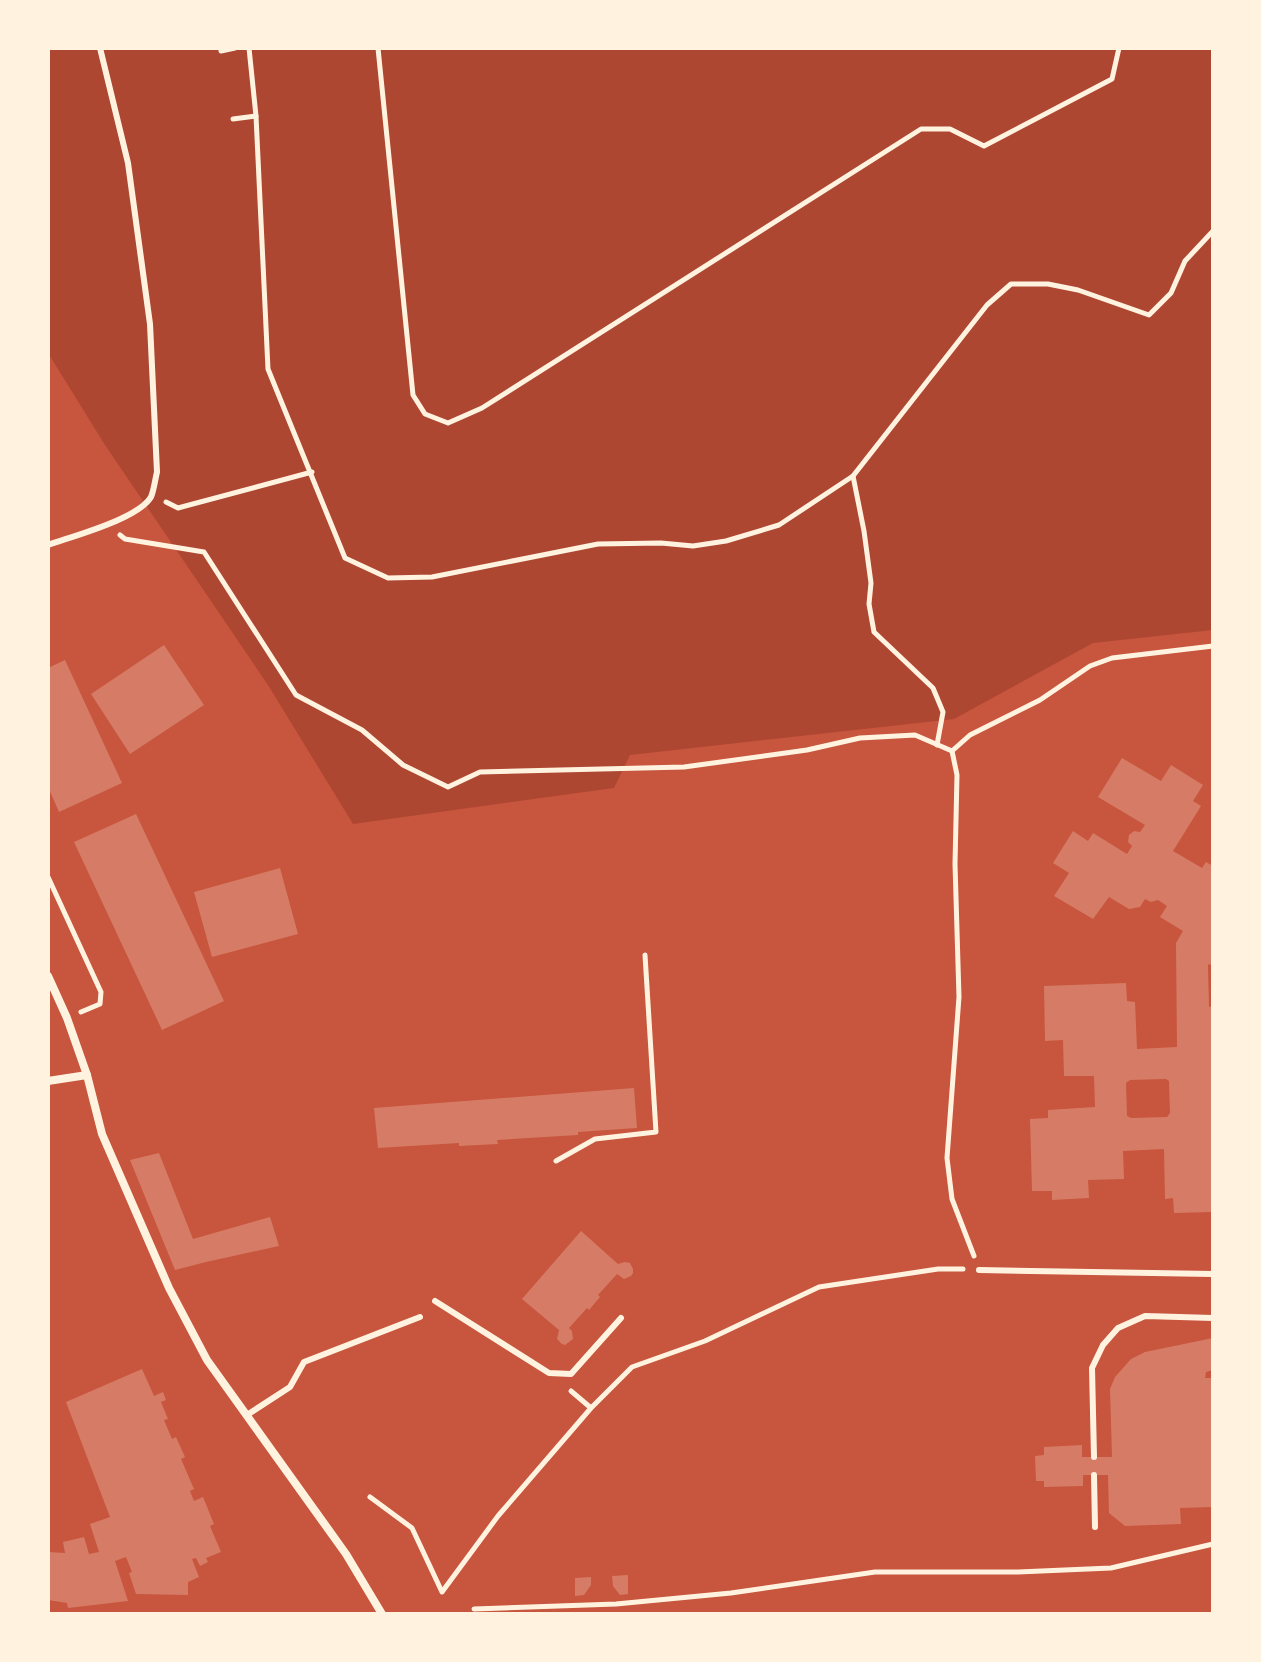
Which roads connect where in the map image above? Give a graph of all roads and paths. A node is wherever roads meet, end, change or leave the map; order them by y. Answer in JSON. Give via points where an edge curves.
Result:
{"nodes":[{"id":1,"x":100,"y":48,"type":"edge"},
{"id":2,"x":235,"y":48,"type":"edge"},
{"id":3,"x":249,"y":48,"type":"edge"},
{"id":4,"x":378,"y":48,"type":"edge"},
{"id":5,"x":1119,"y":48,"type":"edge"},
{"id":6,"x":221,"y":51,"type":"dead end"},
{"id":7,"x":256,"y":116,"type":"junction"},
{"id":8,"x":233,"y":119,"type":"dead end"},
{"id":9,"x":1213,"y":231,"type":"edge"},
{"id":10,"x":312,"y":472,"type":"junction"},
{"id":11,"x":853,"y":476,"type":"junction"},
{"id":12,"x":151,"y":496,"type":"junction"},
{"id":13,"x":107,"y":525,"type":"junction"},
{"id":14,"x":48,"y":545,"type":"edge"},
{"id":15,"x":1213,"y":646,"type":"edge"},
{"id":16,"x":937,"y":745,"type":"junction"},
{"id":17,"x":952,"y":751,"type":"junction"},
{"id":18,"x":48,"y":877,"type":"edge"},
{"id":19,"x":645,"y":955,"type":"dead end"},
{"id":20,"x":48,"y":976,"type":"edge"},
{"id":21,"x":67,"y":1018,"type":"junction"},
{"id":22,"x":87,"y":1075,"type":"junction"},
{"id":23,"x":48,"y":1081,"type":"edge"},
{"id":24,"x":556,"y":1161,"type":"dead end"},
{"id":25,"x":979,"y":1270,"type":"junction"},
{"id":26,"x":1213,"y":1274,"type":"edge"},
{"id":27,"x":435,"y":1301,"type":"dead end"},
{"id":28,"x":420,"y":1317,"type":"dead end"},
{"id":29,"x":621,"y":1318,"type":"dead end"},
{"id":30,"x":1213,"y":1318,"type":"edge"},
{"id":31,"x":247,"y":1415,"type":"junction"},
{"id":32,"x":1094,"y":1457,"type":"dead end"},
{"id":33,"x":1094,"y":1475,"type":"dead end"},
{"id":34,"x":370,"y":1497,"type":"dead end"},
{"id":35,"x":1095,"y":1527,"type":"dead end"},
{"id":36,"x":1213,"y":1544,"type":"edge"},
{"id":37,"x":474,"y":1609,"type":"dead end"},
{"id":38,"x":382,"y":1614,"type":"edge"}],
"edges":[{"from":1,"to":12,"type":"lane","via":[[128,163],[150,324],[157,472]]},
{"from":2,"to":6,"type":"path"},
{"from":3,"to":7,"type":"path"},
{"from":4,"to":5,"type":"path","via":[[413,395],[425,414],[448,423],[482,408],[921,129],[950,129],[984,146],[1112,79]]},
{"from":7,"to":8,"type":"path"},
{"from":7,"to":10,"type":"path","via":[[268,369]]},
{"from":9,"to":11,"type":"path","via":[[1185,261],[1171,293],[1149,315],[1078,290],[1011,284],[987,305]]},
{"from":10,"to":11,"type":"path","via":[[345,558],[388,578],[432,577],[598,544],[693,546],[726,541],[779,525]]},
{"from":10,"to":12,"type":"path","via":[[178,508]]},
{"from":11,"to":16,"type":"path","via":[[874,632],[933,688],[943,712]]},
{"from":12,"to":13,"type":"lane","via":[[140,510]]},
{"from":13,"to":14,"type":"lane"},
{"from":13,"to":16,"type":"path","via":[[125,539],[204,552],[296,695],[362,730],[403,765],[448,787],[480,772],[684,767],[860,738],[915,735]]},
{"from":15,"to":17,"type":"path","via":[[1112,658],[1090,666],[1040,700],[970,735]]},
{"from":16,"to":17,"type":"path"},
{"from":17,"to":25,"type":"path","via":[[957,775],[959,997],[947,1158],[952,1199]]},
{"from":18,"to":21,"type":"path","via":[[101,992],[100,1004]]},
{"from":19,"to":24,"type":"path","via":[[656,1132],[595,1139]]},
{"from":20,"to":21,"type":"street"},
{"from":21,"to":22,"type":"street"},
{"from":22,"to":23,"type":"street"},
{"from":22,"to":31,"type":"street","via":[[102,1134],[169,1288],[207,1360]]},
{"from":25,"to":26,"type":"lane"},
{"from":25,"to":34,"type":"path","via":[[938,1269],[819,1287],[705,1341],[632,1367],[498,1516],[442,1592],[412,1528]]},
{"from":27,"to":29,"type":"lane","via":[[549,1373],[571,1374]]},
{"from":28,"to":31,"type":"lane","via":[[304,1362],[290,1387]]},
{"from":30,"to":32,"type":"lane","via":[[1145,1316],[1118,1328],[1103,1345],[1092,1368]]},
{"from":31,"to":38,"type":"street"},
{"from":33,"to":35,"type":"lane"},
{"from":36,"to":37,"type":"path","via":[[1111,1568],[875,1572],[616,1604]]}]}
